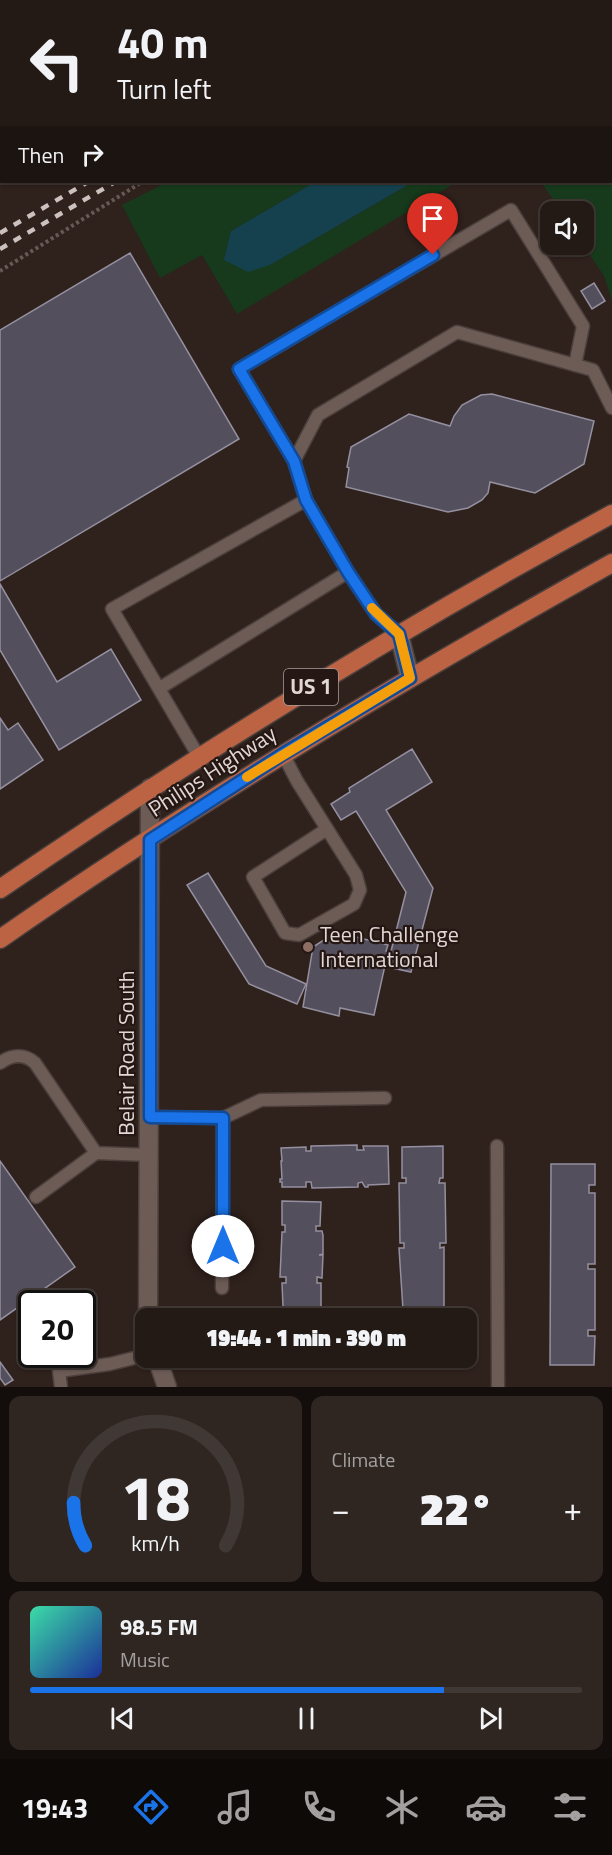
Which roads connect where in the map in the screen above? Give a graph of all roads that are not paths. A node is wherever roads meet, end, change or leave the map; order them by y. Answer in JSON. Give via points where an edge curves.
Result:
{"nodes":[{"id":1,"x":575,"y":365,"type":"junction"},
{"id":2,"x":612,"y":408,"type":"edge"},
{"id":3,"x":294,"y":461,"type":"junction"},
{"id":4,"x":306,"y":500,"type":"junction"},
{"id":5,"x":612,"y":514,"type":"edge"},
{"id":6,"x":612,"y":563,"type":"edge"},
{"id":7,"x":348,"y":572,"type":"junction"},
{"id":8,"x":399,"y":634,"type":"junction"},
{"id":9,"x":410,"y":678,"type":"junction"},
{"id":10,"x":160,"y":688,"type":"junction"},
{"id":11,"x":283,"y":754,"type":"junction"},
{"id":12,"x":199,"y":757,"type":"junction"},
{"id":13,"x":150,"y":788,"type":"junction"},
{"id":14,"x":327,"y":829,"type":"junction"},
{"id":15,"x":150,"y":840,"type":"junction"},
{"id":16,"x":0,"y":889,"type":"edge"},
{"id":17,"x":0,"y":939,"type":"edge"},
{"id":18,"x":0,"y":1063,"type":"edge"},
{"id":19,"x":385,"y":1098,"type":"dead end"},
{"id":20,"x":150,"y":1117,"type":"junction"},
{"id":21,"x":223,"y":1118,"type":"junction"},
{"id":22,"x":497,"y":1146,"type":"dead end"},
{"id":23,"x":96,"y":1153,"type":"junction"},
{"id":24,"x":150,"y":1155,"type":"junction"},
{"id":25,"x":36,"y":1197,"type":"dead end"},
{"id":26,"x":222,"y":1288,"type":"dead end"},
{"id":27,"x":148,"y":1308,"type":"edge"},
{"id":28,"x":135,"y":1358,"type":"edge"},
{"id":29,"x":160,"y":1368,"type":"edge"},
{"id":30,"x":61,"y":1387,"type":"edge"},
{"id":31,"x":167,"y":1387,"type":"edge"},
{"id":32,"x":498,"y":1387,"type":"edge"}],
"edges":[{"from":1,"to":2,"type":"lane","via":[[593,370]]},
{"from":1,"to":3,"type":"lane","via":[[458,332],[318,415]]},
{"from":1,"to":3,"type":"lane","via":[[583,326],[511,210],[239,369]]},
{"from":3,"to":4,"type":"lane"},
{"from":4,"to":7,"type":"lane"},
{"from":4,"to":10,"type":"lane","via":[[112,609]]},
{"from":5,"to":8,"type":"main road","name":"Philips Highway","number":"US 1"},
{"from":6,"to":9,"type":"main road","name":"Philips Highway","number":"US 1"},
{"from":7,"to":8,"type":"lane","via":[[376,614]]},
{"from":7,"to":10,"type":"lane"},
{"from":8,"to":9,"type":"street"},
{"from":8,"to":12,"type":"main road","name":"Philips Highway","number":"US 1"},
{"from":9,"to":11,"type":"main road","name":"Philips Highway","number":"US 1"},
{"from":10,"to":12,"type":"lane"},
{"from":11,"to":14,"type":"lane"},
{"from":11,"to":15,"type":"main road","name":"Philips Highway","number":"US 1"},
{"from":12,"to":13,"type":"main road","name":"Philips Highway","number":"US 1"},
{"from":13,"to":15,"type":"street","name":"Belair Road South"},
{"from":13,"to":16,"type":"main road","name":"Philips Highway","number":"US 1"},
{"from":14,"to":14,"type":"lane","via":[[356,875],[360,890],[354,904],[299,935],[285,933],[253,877]]},
{"from":15,"to":17,"type":"main road","name":"Philips Highway","number":"US 1"},
{"from":15,"to":20,"type":"street","name":"Belair Road South"},
{"from":18,"to":23,"type":"lane","via":[[17,1056],[30,1058]]},
{"from":19,"to":21,"type":"lane","via":[[261,1101]]},
{"from":20,"to":21,"type":"lane"},
{"from":20,"to":24,"type":"street","name":"Belair Road South"},
{"from":21,"to":26,"type":"lane"},
{"from":22,"to":32,"type":"lane"},
{"from":23,"to":24,"type":"lane"},
{"from":23,"to":25,"type":"lane"},
{"from":24,"to":27,"type":"street","name":"Belair Road South"},
{"from":28,"to":30,"type":"lane","via":[[59,1371]]},
{"from":29,"to":31,"type":"street"}]}
